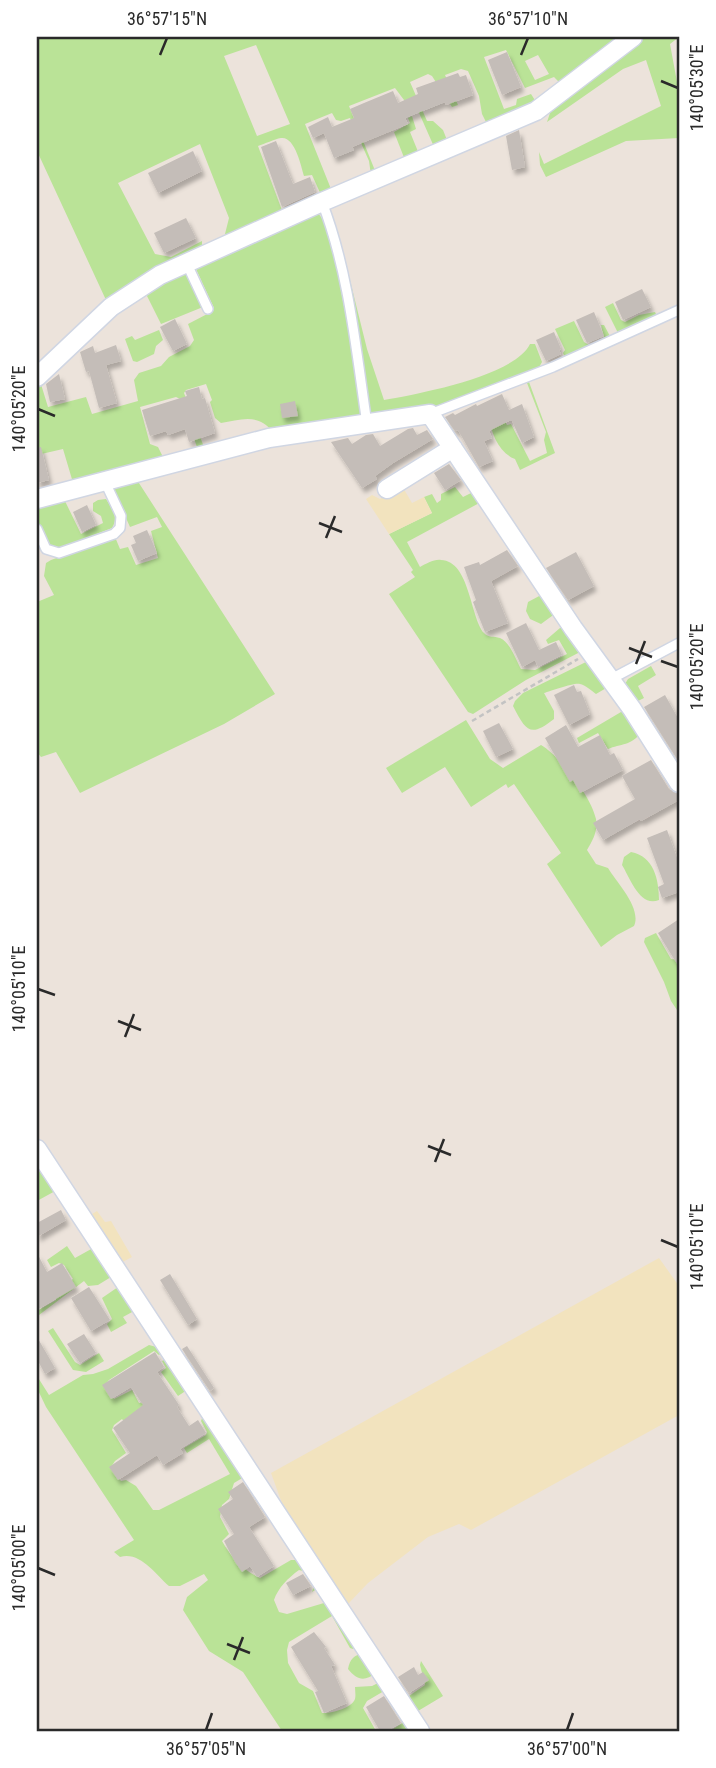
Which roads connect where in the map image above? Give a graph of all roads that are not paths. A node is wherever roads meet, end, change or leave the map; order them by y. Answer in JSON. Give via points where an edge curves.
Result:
{"nodes":[{"id":1,"x":633,"y":37,"type":"edge"},
{"id":2,"x":322,"y":202,"type":"junction"},
{"id":3,"x":186,"y":262,"type":"junction"},
{"id":4,"x":208,"y":309,"type":"dead end"},
{"id":5,"x":679,"y":310,"type":"edge"},
{"id":6,"x":37,"y":377,"type":"edge"},
{"id":7,"x":430,"y":414,"type":"junction"},
{"id":8,"x":367,"y":424,"type":"junction"},
{"id":9,"x":453,"y":448,"type":"junction"},
{"id":10,"x":105,"y":482,"type":"junction"},
{"id":11,"x":387,"y":489,"type":"dead end"},
{"id":12,"x":37,"y":499,"type":"edge"},
{"id":13,"x":37,"y":529,"type":"edge"},
{"id":14,"x":679,"y":643,"type":"edge"},
{"id":15,"x":611,"y":679,"type":"junction"},
{"id":16,"x":679,"y":783,"type":"edge"},
{"id":17,"x":37,"y":1149,"type":"edge"},
{"id":18,"x":421,"y":1731,"type":"edge"}],
"edges":[{"from":1,"to":2,"type":"street","via":[[536,111]]},
{"from":2,"to":3,"type":"street"},
{"from":2,"to":8,"type":"lane","via":[[336,244]]},
{"from":3,"to":4,"type":"lane"},
{"from":3,"to":6,"type":"street","via":[[111,307]]},
{"from":5,"to":7,"type":"lane","via":[[552,367]]},
{"from":7,"to":8,"type":"street"},
{"from":7,"to":9,"type":"street"},
{"from":8,"to":10,"type":"street","via":[[269,438]]},
{"from":9,"to":11,"type":"street"},
{"from":9,"to":15,"type":"street"},
{"from":10,"to":12,"type":"street"},
{"from":10,"to":13,"type":"lane","via":[[122,522],[114,534],[59,553],[46,549]]},
{"from":14,"to":15,"type":"lane"},
{"from":15,"to":16,"type":"street"},
{"from":17,"to":18,"type":"street"}]}
